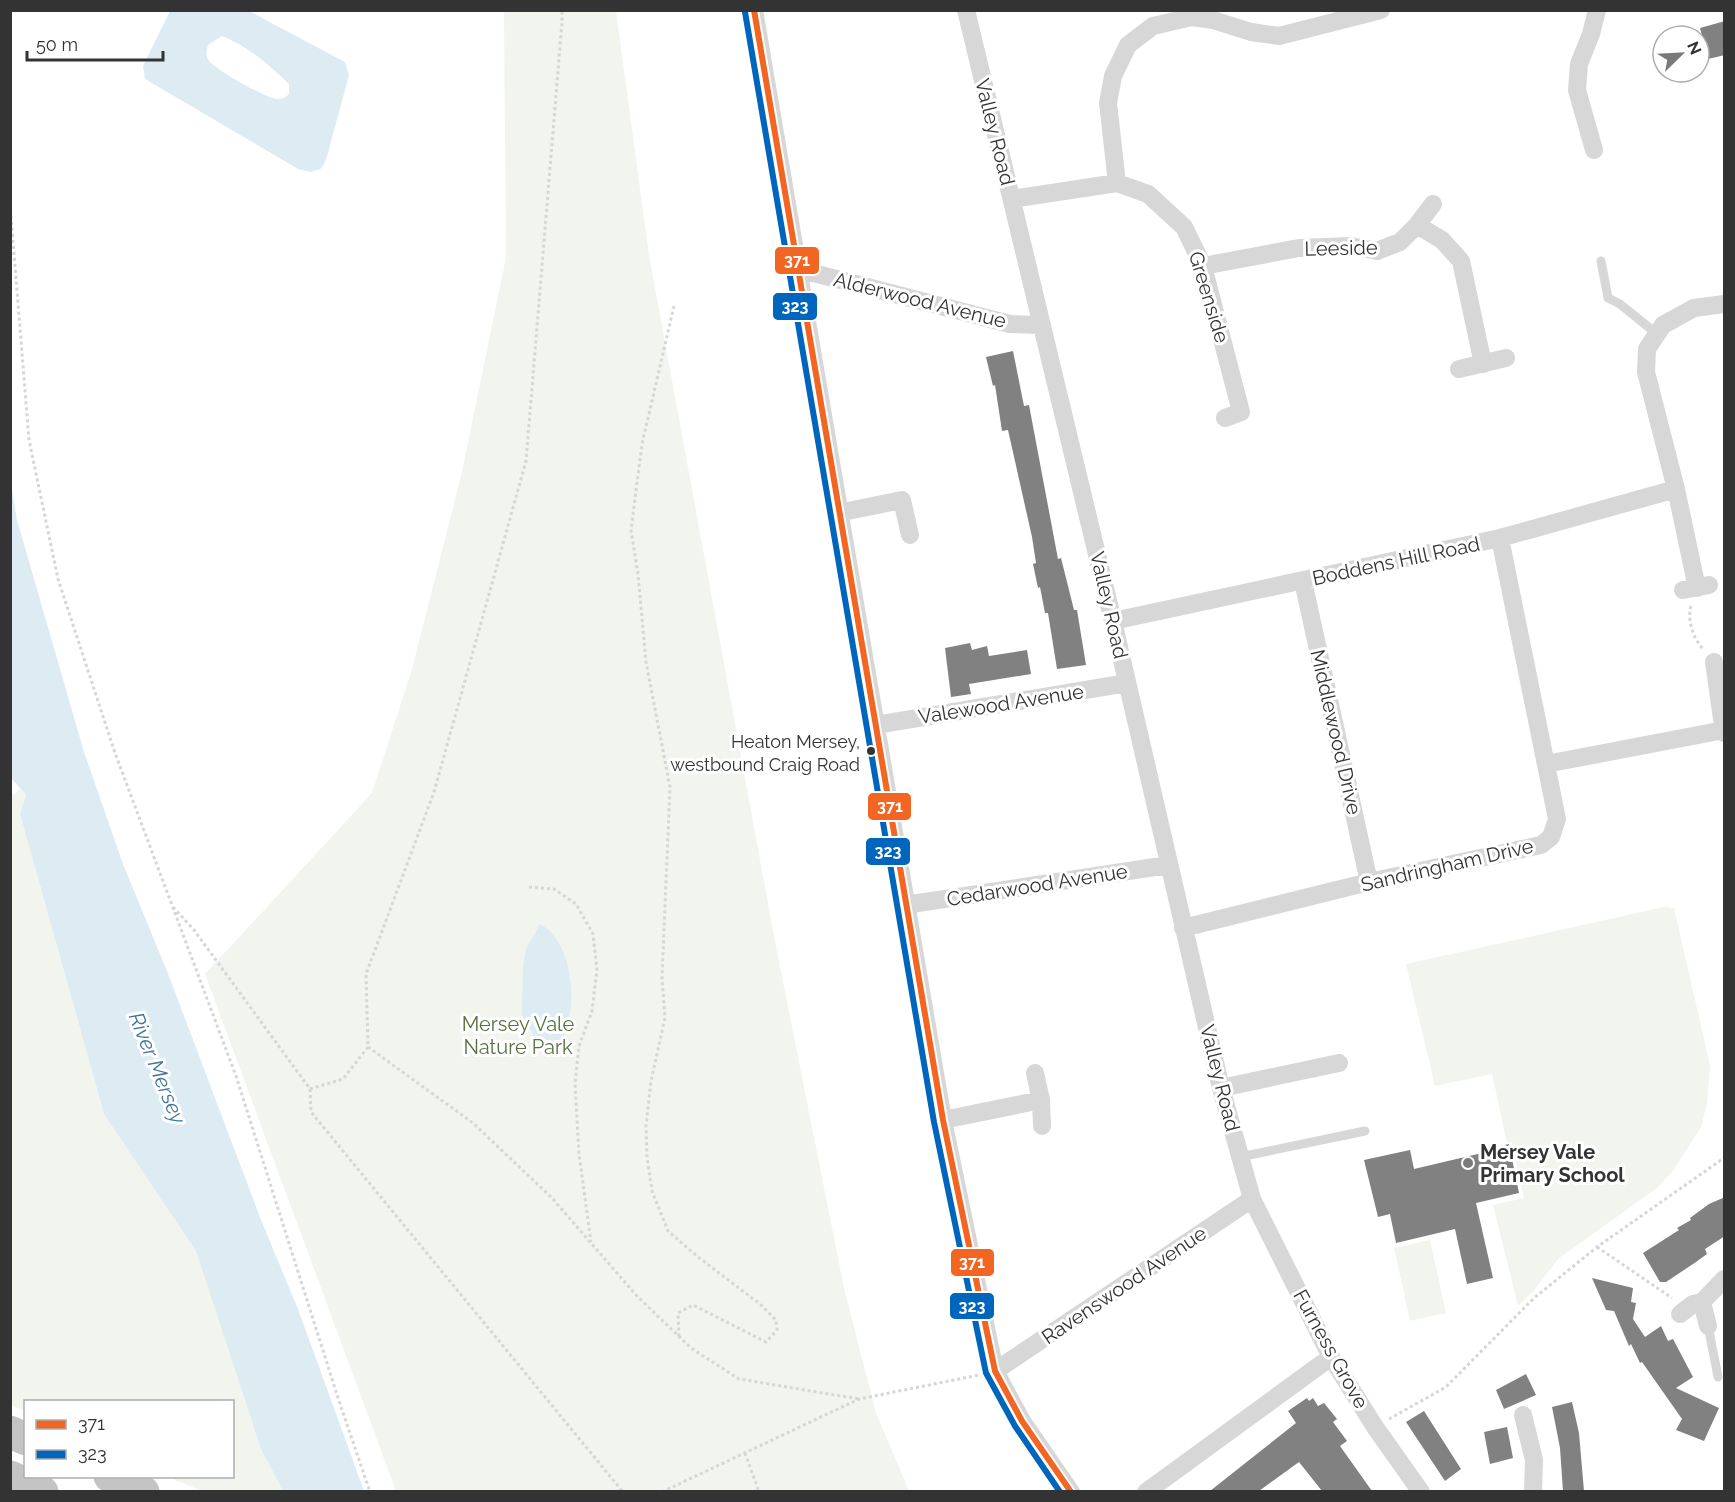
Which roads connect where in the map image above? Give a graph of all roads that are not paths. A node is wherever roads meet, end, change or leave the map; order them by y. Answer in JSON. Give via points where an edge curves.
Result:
{"nodes":[{"id":1,"x":754,"y":10,"type":"edge"},
{"id":2,"x":966,"y":10,"type":"edge"},
{"id":3,"x":1381,"y":10,"type":"edge"},
{"id":4,"x":1597,"y":10,"type":"edge"},
{"id":5,"x":1594,"y":150,"type":"dead end"},
{"id":6,"x":1117,"y":183,"type":"junction"},
{"id":7,"x":1012,"y":199,"type":"junction"},
{"id":8,"x":1433,"y":204,"type":"dead end"},
{"id":9,"x":1417,"y":225,"type":"junction"},
{"id":10,"x":1600,"y":261,"type":"dead end"},
{"id":11,"x":1203,"y":266,"type":"junction"},
{"id":12,"x":798,"y":269,"type":"junction"},
{"id":13,"x":1725,"y":304,"type":"edge"},
{"id":14,"x":1042,"y":325,"type":"junction"},
{"id":15,"x":1656,"y":334,"type":"junction"},
{"id":16,"x":1506,"y":358,"type":"dead end"},
{"id":17,"x":1483,"y":364,"type":"junction"},
{"id":18,"x":1459,"y":369,"type":"dead end"},
{"id":19,"x":1233,"y":415,"type":"dead end"},
{"id":20,"x":1677,"y":489,"type":"junction"},
{"id":21,"x":838,"y":513,"type":"junction"},
{"id":22,"x":910,"y":535,"type":"dead end"},
{"id":23,"x":1500,"y":538,"type":"junction"},
{"id":24,"x":1303,"y":581,"type":"junction"},
{"id":25,"x":1696,"y":587,"type":"road end"},
{"id":26,"x":1113,"y":621,"type":"junction"},
{"id":27,"x":1714,"y":662,"type":"edge"},
{"id":28,"x":1127,"y":683,"type":"junction"},
{"id":29,"x":876,"y":725,"type":"junction"},
{"id":30,"x":1724,"y":732,"type":"edge"},
{"id":31,"x":1546,"y":764,"type":"junction"},
{"id":32,"x":1168,"y":865,"type":"junction"},
{"id":33,"x":1369,"y":882,"type":"junction"},
{"id":34,"x":905,"y":905,"type":"junction"},
{"id":35,"x":1184,"y":928,"type":"junction"},
{"id":36,"x":1339,"y":1063,"type":"dead end"},
{"id":37,"x":1035,"y":1073,"type":"dead end"},
{"id":38,"x":1221,"y":1088,"type":"junction"},
{"id":39,"x":1041,"y":1100,"type":"junction"},
{"id":40,"x":943,"y":1120,"type":"junction"},
{"id":41,"x":1042,"y":1126,"type":"dead end"},
{"id":42,"x":1365,"y":1131,"type":"dead end"},
{"id":43,"x":1240,"y":1157,"type":"junction"},
{"id":44,"x":1252,"y":1199,"type":"junction"},
{"id":45,"x":1725,"y":1279,"type":"edge"},
{"id":46,"x":1708,"y":1326,"type":"joint"},
{"id":47,"x":1331,"y":1357,"type":"junction"},
{"id":48,"x":995,"y":1371,"type":"junction"},
{"id":49,"x":1718,"y":1377,"type":"dead end"},
{"id":50,"x":1523,"y":1415,"type":"dead end"},
{"id":51,"x":10,"y":1432,"type":"edge"},
{"id":52,"x":24,"y":1438,"type":"edge"},
{"id":53,"x":10,"y":1478,"type":"edge"},
{"id":54,"x":114,"y":1478,"type":"edge"},
{"id":55,"x":42,"y":1491,"type":"edge"},
{"id":56,"x":142,"y":1491,"type":"edge"},
{"id":57,"x":1071,"y":1491,"type":"edge"},
{"id":58,"x":1146,"y":1491,"type":"edge"},
{"id":59,"x":1421,"y":1491,"type":"edge"},
{"id":60,"x":1533,"y":1491,"type":"edge"}],
"edges":[{"from":1,"to":12,"type":"street"},
{"from":2,"to":7,"type":"street","name":"Valley Road"},
{"from":3,"to":6,"type":"street","via":[[1279,36],[1192,17],[1153,26],[1128,45],[1113,76],[1108,103]]},
{"from":4,"to":5,"type":"street","via":[[1579,63],[1577,90]]},
{"from":6,"to":7,"type":"street","name":"Greenside"},
{"from":6,"to":11,"type":"street","name":"Greenside","via":[[1148,194],[1184,227]]},
{"from":7,"to":14,"type":"street","name":"Valley Road"},
{"from":8,"to":9,"type":"street","name":"Leeside"},
{"from":9,"to":11,"type":"street","name":"Leeside","via":[[1400,242],[1377,251],[1351,246],[1299,248]]},
{"from":9,"to":17,"type":"street","via":[[1442,240],[1461,261]]},
{"from":10,"to":15,"type":"lane","via":[[1608,298]]},
{"from":11,"to":19,"type":"street","name":"Greenside"},
{"from":12,"to":14,"type":"street","name":"Alderwood Avenue","via":[[1010,324]]},
{"from":12,"to":21,"type":"street"},
{"from":13,"to":15,"type":"street","via":[[1694,308],[1663,325]]},
{"from":14,"to":26,"type":"street","name":"Valley Road"},
{"from":15,"to":20,"type":"street","via":[[1647,349],[1646,372]]},
{"from":16,"to":17,"type":"street"},
{"from":17,"to":18,"type":"street"},
{"from":20,"to":23,"type":"street","name":"Boddens Hill Road"},
{"from":20,"to":25,"type":"street"},
{"from":21,"to":22,"type":"street","via":[[902,500]]},
{"from":21,"to":29,"type":"street"},
{"from":23,"to":24,"type":"street","name":"Boddens Hill Road"},
{"from":23,"to":31,"type":"street","name":"Sandringham Drive"},
{"from":24,"to":26,"type":"street","name":"Boddens Hill Road"},
{"from":24,"to":33,"type":"street","name":"Middlewood Drive"},
{"from":26,"to":28,"type":"street","name":"Valley Road"},
{"from":27,"to":30,"type":"street"},
{"from":28,"to":29,"type":"street","name":"Valewood Avenue"},
{"from":28,"to":32,"type":"street","name":"Valley Road"},
{"from":29,"to":34,"type":"street"},
{"from":30,"to":31,"type":"street"},
{"from":31,"to":33,"type":"street","name":"Sandringham Drive","via":[[1557,819],[1551,837],[1541,845]]},
{"from":32,"to":34,"type":"street","name":"Cedarwood Avenue"},
{"from":32,"to":35,"type":"street","name":"Valley Road"},
{"from":33,"to":35,"type":"street","name":"Sandringham Drive"},
{"from":34,"to":40,"type":"street"},
{"from":35,"to":38,"type":"street","name":"Valley Road"},
{"from":36,"to":38,"type":"street"},
{"from":37,"to":39,"type":"street"},
{"from":38,"to":43,"type":"street","name":"Valley Road"},
{"from":39,"to":40,"type":"street"},
{"from":39,"to":41,"type":"street"},
{"from":40,"to":48,"type":"street"},
{"from":42,"to":43,"type":"lane"},
{"from":43,"to":44,"type":"street","name":"Valley Road"},
{"from":44,"to":47,"type":"street","name":"Furness Grove"},
{"from":44,"to":48,"type":"street","name":"Ravenswood Avenue"},
{"from":45,"to":46,"type":"street","via":[[1690,1308]]},
{"from":46,"to":49,"type":"lane"},
{"from":47,"to":58,"type":"street"},
{"from":47,"to":59,"type":"street","name":"Furness Grove"},
{"from":48,"to":57,"type":"street","via":[[1022,1421]]},
{"from":50,"to":60,"type":"street","via":[[1534,1460]]},
{"from":51,"to":52,"type":"highway"},
{"from":53,"to":55,"type":"highway"},
{"from":54,"to":56,"type":"highway"}]}
